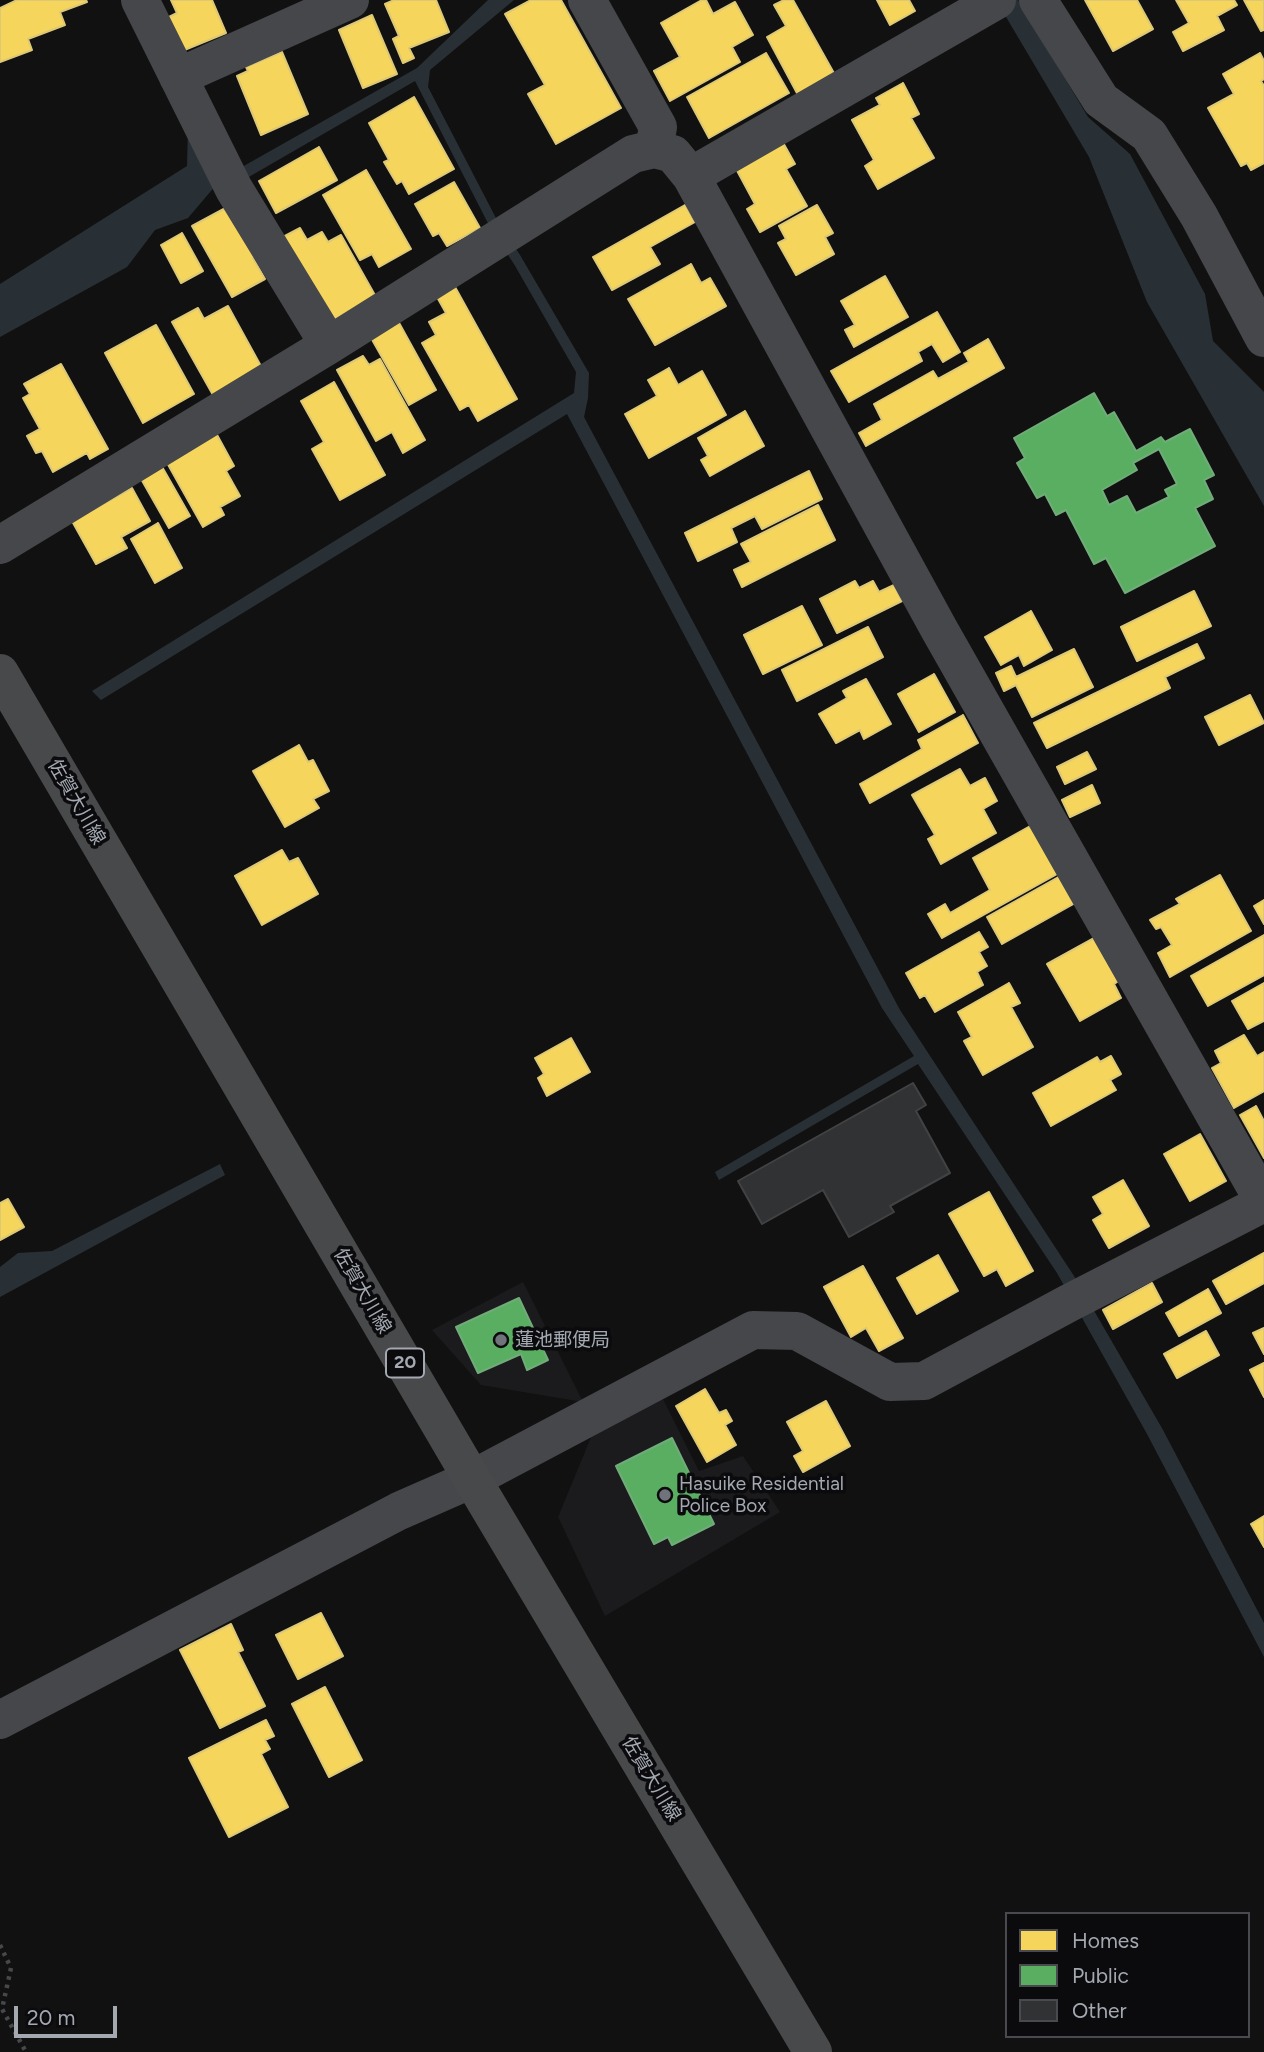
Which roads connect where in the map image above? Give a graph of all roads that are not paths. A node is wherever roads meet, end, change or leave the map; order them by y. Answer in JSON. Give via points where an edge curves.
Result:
{"nodes":[{"id":1,"x":140,"y":0,"type":"edge"},
{"id":2,"x":350,"y":0,"type":"edge"},
{"id":3,"x":587,"y":0,"type":"edge"},
{"id":4,"x":1038,"y":0,"type":"edge"},
{"id":5,"x":994,"y":1,"type":"edge"},
{"id":6,"x":178,"y":77,"type":"junction"},
{"id":7,"x":654,"y":149,"type":"junction"},
{"id":8,"x":691,"y":176,"type":"junction"},
{"id":9,"x":1264,"y":338,"type":"edge"},
{"id":10,"x":329,"y":345,"type":"junction"},
{"id":11,"x":0,"y":545,"type":"edge"},
{"id":12,"x":0,"y":673,"type":"edge"},
{"id":13,"x":1264,"y":1203,"type":"edge"},
{"id":14,"x":472,"y":1479,"type":"junction"},
{"id":15,"x":0,"y":1720,"type":"edge"},
{"id":16,"x":813,"y":2052,"type":"edge"}],
"edges":[{"from":1,"to":6,"type":"street"},
{"from":2,"to":6,"type":"street"},
{"from":3,"to":7,"type":"street","via":[[658,127]]},
{"from":4,"to":9,"type":"street","via":[[1101,100],[1149,135],[1199,216]]},
{"from":5,"to":8,"type":"street"},
{"from":6,"to":10,"type":"street","via":[[227,175]]},
{"from":7,"to":8,"type":"street","via":[[673,154]]},
{"from":7,"to":10,"type":"street","via":[[633,153]]},
{"from":8,"to":13,"type":"street","via":[[939,629]]},
{"from":10,"to":11,"type":"street"},
{"from":12,"to":14,"type":"main road","name":"佐賀大川線","number":"20"},
{"from":13,"to":14,"type":"street","via":[[924,1381],[890,1382],[797,1331],[753,1330]]},
{"from":14,"to":15,"type":"street","via":[[399,1511]]},
{"from":14,"to":16,"type":"main road","name":"佐賀大川線","number":"20"}]}
